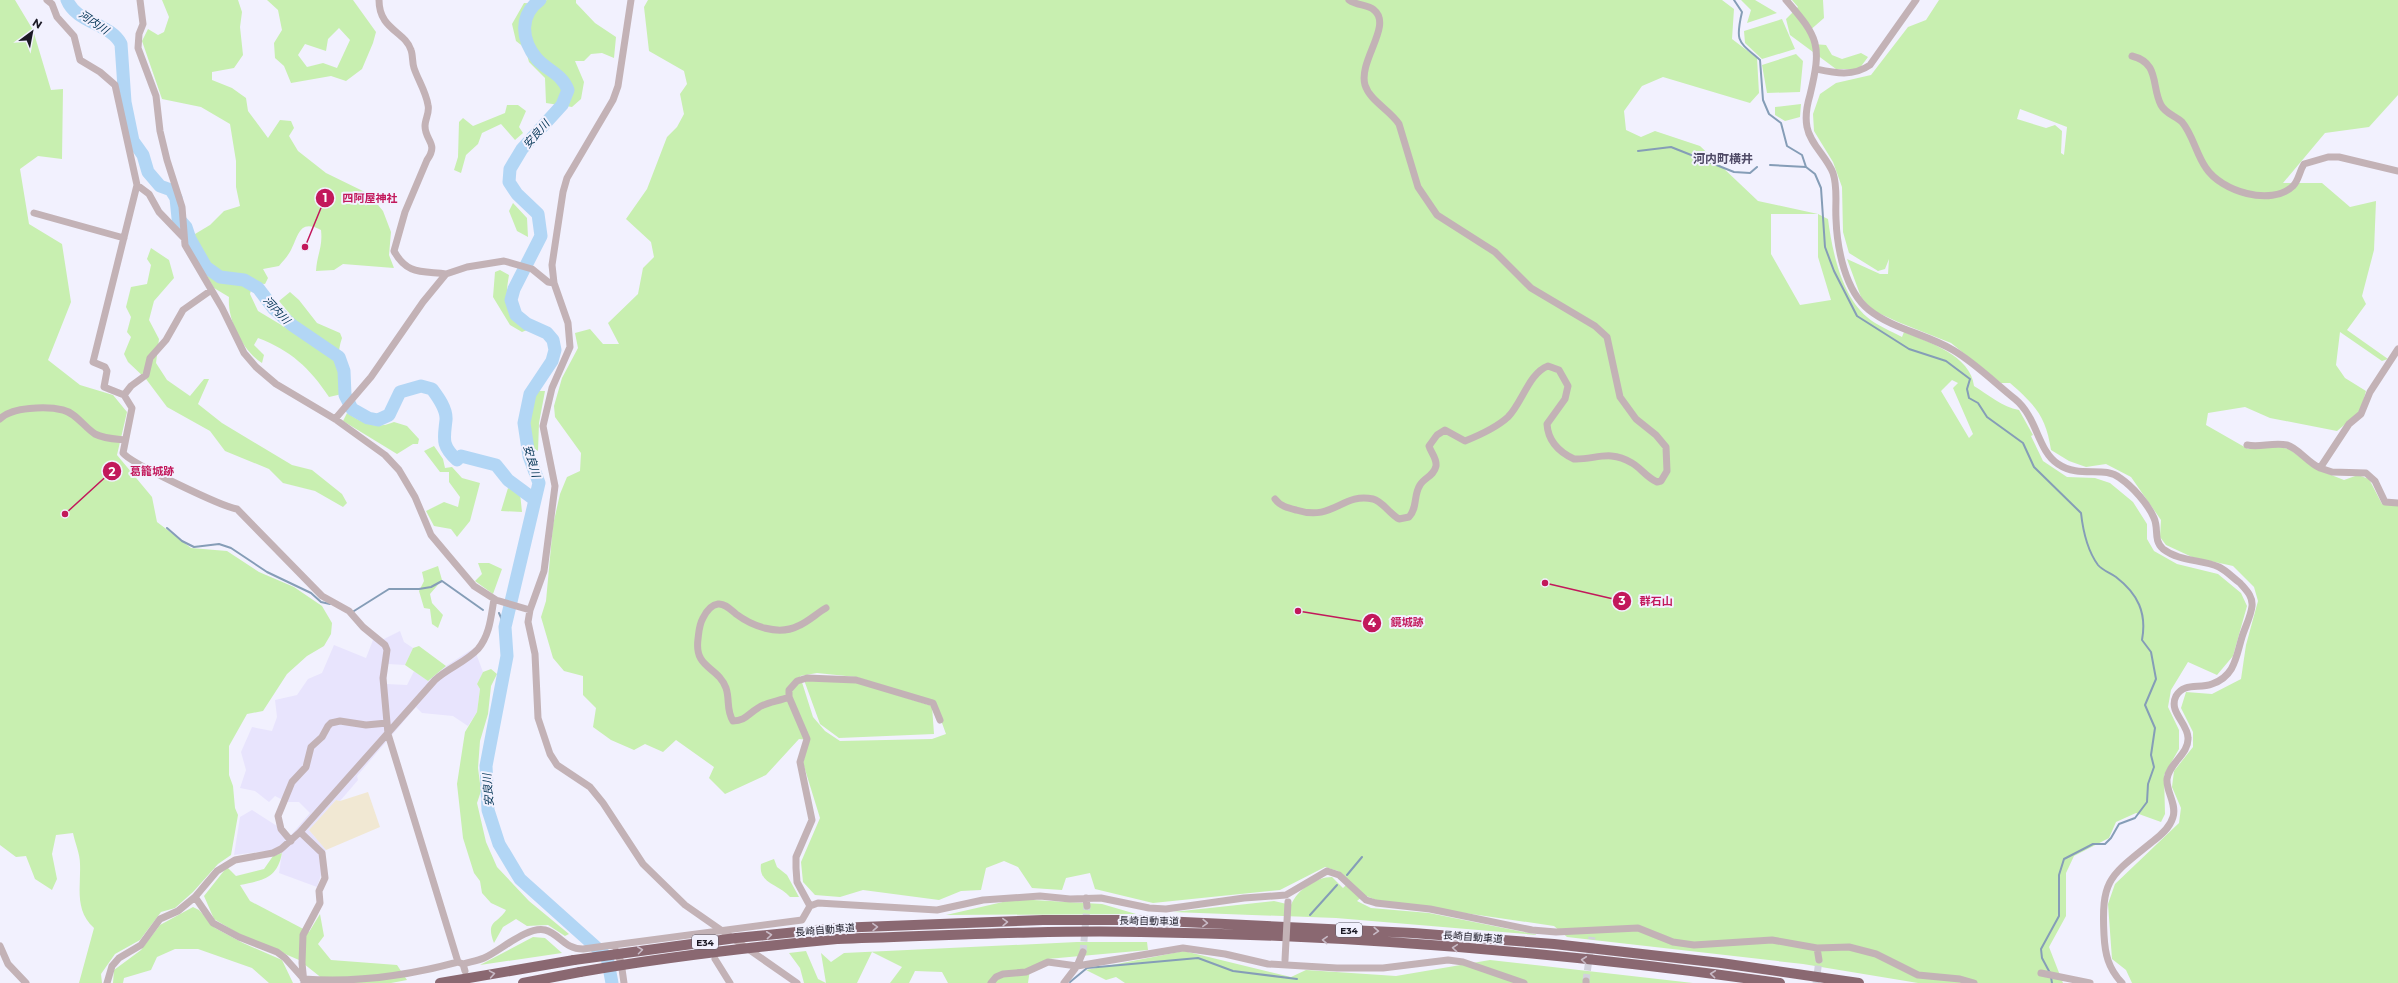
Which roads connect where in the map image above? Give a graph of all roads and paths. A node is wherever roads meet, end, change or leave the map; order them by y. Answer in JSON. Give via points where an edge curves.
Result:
{"nodes":[{"id":1,"x":47,"y":0,"type":"edge"},
{"id":2,"x":140,"y":0,"type":"edge"},
{"id":3,"x":379,"y":0,"type":"edge"},
{"id":4,"x":631,"y":0,"type":"edge"},
{"id":5,"x":1349,"y":0,"type":"edge"},
{"id":6,"x":1786,"y":0,"type":"edge"},
{"id":7,"x":1916,"y":0,"type":"edge"},
{"id":8,"x":2132,"y":56,"type":"dead end"},
{"id":9,"x":1816,"y":69,"type":"junction"},
{"id":10,"x":2398,"y":171,"type":"edge"},
{"id":11,"x":137,"y":185,"type":"junction"},
{"id":12,"x":34,"y":213,"type":"dead end"},
{"id":13,"x":183,"y":234,"type":"junction"},
{"id":14,"x":124,"y":238,"type":"junction"},
{"id":15,"x":446,"y":274,"type":"junction"},
{"id":16,"x":554,"y":283,"type":"junction"},
{"id":17,"x":210,"y":290,"type":"junction"},
{"id":18,"x":2398,"y":349,"type":"edge"},
{"id":19,"x":124,"y":395,"type":"junction"},
{"id":20,"x":0,"y":419,"type":"edge"},
{"id":21,"x":335,"y":419,"type":"junction"},
{"id":22,"x":125,"y":440,"type":"junction"},
{"id":23,"x":2247,"y":445,"type":"dead end"},
{"id":24,"x":2320,"y":468,"type":"junction"},
{"id":25,"x":1275,"y":498,"type":"dead end"},
{"id":26,"x":2398,"y":503,"type":"edge"},
{"id":27,"x":495,"y":600,"type":"junction"},
{"id":28,"x":826,"y":608,"type":"dead end"},
{"id":29,"x":527,"y":609,"type":"junction"},
{"id":30,"x":789,"y":697,"type":"junction"},
{"id":31,"x":940,"y":720,"type":"dead end"},
{"id":32,"x":387,"y":723,"type":"junction"},
{"id":33,"x":388,"y":734,"type":"junction"},
{"id":34,"x":300,"y":832,"type":"junction"},
{"id":35,"x":291,"y":841,"type":"junction"},
{"id":36,"x":194,"y":897,"type":"junction"},
{"id":37,"x":1086,"y":898,"type":"junction"},
{"id":38,"x":1287,"y":898,"type":"junction"},
{"id":39,"x":810,"y":906,"type":"junction"},
{"id":40,"x":1087,"y":906,"type":"tunnel mouth"},
{"id":41,"x":720,"y":930,"type":"junction"},
{"id":42,"x":610,"y":945,"type":"junction"},
{"id":43,"x":0,"y":946,"type":"edge"},
{"id":44,"x":1817,"y":948,"type":"junction"},
{"id":45,"x":1083,"y":952,"type":"tunnel mouth"},
{"id":46,"x":715,"y":959,"type":"dead end"},
{"id":47,"x":1819,"y":960,"type":"tunnel mouth"},
{"id":48,"x":1285,"y":963,"type":"junction"},
{"id":49,"x":462,"y":966,"type":"junction"},
{"id":50,"x":1077,"y":966,"type":"junction"},
{"id":51,"x":2041,"y":973,"type":"dead end"},
{"id":52,"x":303,"y":979,"type":"edge"},
{"id":53,"x":1959,"y":981,"type":"edge"},
{"id":54,"x":26,"y":983,"type":"edge"},
{"id":55,"x":107,"y":983,"type":"edge"},
{"id":56,"x":440,"y":983,"type":"edge"},
{"id":57,"x":523,"y":983,"type":"edge"},
{"id":58,"x":624,"y":983,"type":"edge"},
{"id":59,"x":730,"y":983,"type":"edge"},
{"id":60,"x":797,"y":983,"type":"edge"},
{"id":61,"x":991,"y":983,"type":"edge"},
{"id":62,"x":1064,"y":983,"type":"edge"},
{"id":63,"x":1524,"y":983,"type":"edge"},
{"id":64,"x":1780,"y":983,"type":"edge"},
{"id":65,"x":1859,"y":983,"type":"edge"},
{"id":66,"x":1974,"y":983,"type":"edge"},
{"id":67,"x":2090,"y":983,"type":"edge"},
{"id":68,"x":2122,"y":983,"type":"edge"}],
"edges":[{"from":1,"to":11,"type":"street","via":[[52,4],[57,17],[74,36],[80,60],[100,72],[114,85]]},
{"from":2,"to":13,"type":"street","via":[[143,24],[138,34],[138,48],[156,96],[160,131],[184,220]]},
{"from":3,"to":15,"type":"street","via":[[380,11],[386,23],[411,50],[414,68],[429,106],[425,125],[432,144],[432,153],[400,226],[394,251],[402,263],[413,271]]},
{"from":4,"to":16,"type":"street","via":[[618,86],[568,178],[563,192],[552,265]]},
{"from":5,"to":25,"type":"street","via":[[1370,7],[1381,19],[1365,66],[1365,85],[1369,93],[1399,124],[1418,186],[1432,209],[1444,220],[1495,252],[1531,288],[1603,331],[1610,344],[1620,397],[1636,419],[1663,442],[1668,454],[1667,471],[1661,481],[1656,482],[1639,466],[1618,456],[1594,455],[1574,459],[1557,448],[1551,440],[1547,424],[1565,400],[1568,386],[1559,370],[1548,366],[1538,374],[1517,406],[1499,425],[1465,442],[1445,430],[1436,435],[1429,446],[1434,454],[1436,466],[1430,477],[1420,484],[1416,505],[1409,517],[1399,519],[1372,498],[1354,499],[1319,514],[1308,514],[1287,508]]},
{"from":6,"to":9,"type":"street","via":[[1809,28],[1816,42]]},
{"from":7,"to":9,"type":"street","via":[[1870,65],[1861,71],[1849,73]]},
{"from":8,"to":10,"type":"street","via":[[2140,58],[2150,67],[2155,77],[2160,104],[2182,122],[2206,169],[2217,180],[2233,188],[2256,196],[2276,195],[2292,187],[2298,180],[2304,164],[2328,157],[2339,157]]},
{"from":9,"to":68,"type":"street","via":[[1808,104],[1807,131],[1833,172],[1836,234],[1847,275],[1859,300],[1873,313],[1955,351],[2027,411],[2050,458],[2073,471],[2104,472],[2119,477],[2136,492],[2153,515],[2160,546],[2177,556],[2223,569],[2246,589],[2250,596],[2252,609],[2242,637],[2240,653],[2232,669],[2214,684],[2183,689],[2174,700],[2174,706],[2188,736],[2188,744],[2167,780],[2174,812],[2171,823],[2160,836],[2115,875],[2105,890],[2103,908],[2107,960],[2110,969]]},
{"from":11,"to":13,"type":"street","via":[[149,194],[159,212]]},
{"from":11,"to":14,"type":"street"},
{"from":12,"to":14,"type":"street"},
{"from":13,"to":17,"type":"street","via":[[185,245]]},
{"from":14,"to":19,"type":"street","via":[[93,362],[106,367],[104,387]]},
{"from":15,"to":16,"type":"street","via":[[467,267],[504,261],[532,269],[548,282]]},
{"from":15,"to":21,"type":"street","via":[[370,377]]},
{"from":16,"to":29,"type":"street","via":[[568,323],[570,348],[552,388],[542,426],[555,486],[544,571]]},
{"from":17,"to":19,"type":"street","via":[[184,310],[166,340],[150,358],[146,375]]},
{"from":17,"to":21,"type":"street","via":[[222,308],[244,353],[256,368],[276,384]]},
{"from":18,"to":24,"type":"street","via":[[2370,392],[2361,414],[2349,424]]},
{"from":19,"to":22,"type":"street","via":[[132,408]]},
{"from":20,"to":22,"type":"street","via":[[11,412],[27,409],[64,410],[99,436]]},
{"from":21,"to":27,"type":"street","via":[[385,455],[415,497],[435,540],[465,578]]},
{"from":22,"to":32,"type":"street","via":[[122,453],[124,455],[197,494],[242,512],[322,596],[349,611],[363,627],[385,645],[387,650],[383,678]]},
{"from":23,"to":24,"type":"street","via":[[2288,446]]},
{"from":24,"to":26,"type":"street","via":[[2332,472],[2366,473],[2375,481],[2385,502]]},
{"from":27,"to":29,"type":"street"},
{"from":27,"to":33,"type":"street","via":[[488,629],[478,649],[444,672]]},
{"from":28,"to":30,"type":"street","via":[[798,627],[782,630],[751,624],[725,605],[718,604],[709,608],[699,626],[699,658],[726,688],[728,713],[732,721],[748,717],[758,707]]},
{"from":29,"to":41,"type":"street","via":[[535,654],[538,718],[550,754],[558,764],[590,788],[603,802],[643,864],[685,905]]},
{"from":30,"to":31,"type":"street","via":[[789,690],[797,681],[807,678],[856,680],[933,703]]},
{"from":30,"to":39,"type":"street","via":[[807,739],[800,762],[812,820],[796,858],[796,868],[797,882]]},
{"from":32,"to":33,"type":"street"},
{"from":32,"to":35,"type":"street","via":[[378,725],[340,721],[328,726],[322,737],[311,747],[306,767],[292,782],[278,816],[281,829]]},
{"from":33,"to":34,"type":"street"},
{"from":33,"to":49,"type":"street"},
{"from":34,"to":35,"type":"street"},
{"from":34,"to":52,"type":"street","via":[[322,853],[325,878],[319,890],[320,903],[303,935]]},
{"from":35,"to":36,"type":"street","via":[[273,853],[235,860],[227,864],[216,872]]},
{"from":36,"to":52,"type":"street","via":[[213,922],[239,937],[277,952]]},
{"from":36,"to":55,"type":"street","via":[[178,911],[160,919],[141,945],[119,958],[112,966]]},
{"from":37,"to":38,"type":"street","via":[[1102,898],[1166,909],[1244,898]]},
{"from":37,"to":39,"type":"street","via":[[1010,897],[937,910],[818,903]]},
{"from":37,"to":40,"type":"street"},
{"from":38,"to":44,"type":"street","via":[[1327,871],[1333,872],[1366,900],[1376,903],[1430,909],[1532,930],[1591,933],[1638,928],[1673,942],[1694,945],[1772,940]]},
{"from":38,"to":48,"type":"street","bridge":true},
{"from":39,"to":41,"type":"street","via":[[802,920],[796,922]]},
{"from":41,"to":42,"type":"street"},
{"from":41,"to":60,"type":"street"},
{"from":42,"to":49,"type":"street","via":[[573,949],[551,933],[541,930],[529,932],[483,958]]},
{"from":42,"to":58,"type":"street","via":[[621,962]]},
{"from":43,"to":54,"type":"street","via":[[8,964]]},
{"from":44,"to":47,"type":"street"},
{"from":44,"to":53,"type":"street","via":[[1861,949],[1918,975]]},
{"from":45,"to":50,"type":"street"},
{"from":46,"to":59,"type":"street"},
{"from":48,"to":50,"type":"street","via":[[1268,964],[1183,948]]},
{"from":48,"to":63,"type":"street","via":[[1374,968],[1448,960],[1463,962]]},
{"from":49,"to":52,"type":"street","via":[[413,974],[344,980]]},
{"from":50,"to":61,"type":"street","via":[[1042,963],[1026,972],[1003,974]]},
{"from":50,"to":62,"type":"street"},
{"from":51,"to":67,"type":"street"},
{"from":53,"to":66,"type":"street"},
{"from":56,"to":65,"type":"highway","name":"長崎自動車道","number":"E34","one_way":true,"bridge":true,"via":[[574,960],[728,939],[836,928],[1043,920],[1142,920],[1413,933],[1554,944],[1721,963]]},
{"from":64,"to":57,"type":"highway","name":"長崎自動車道","number":"E34","one_way":true,"bridge":true,"via":[[1696,972],[1404,943],[1141,932],[837,939],[738,948],[636,962]]}]}
